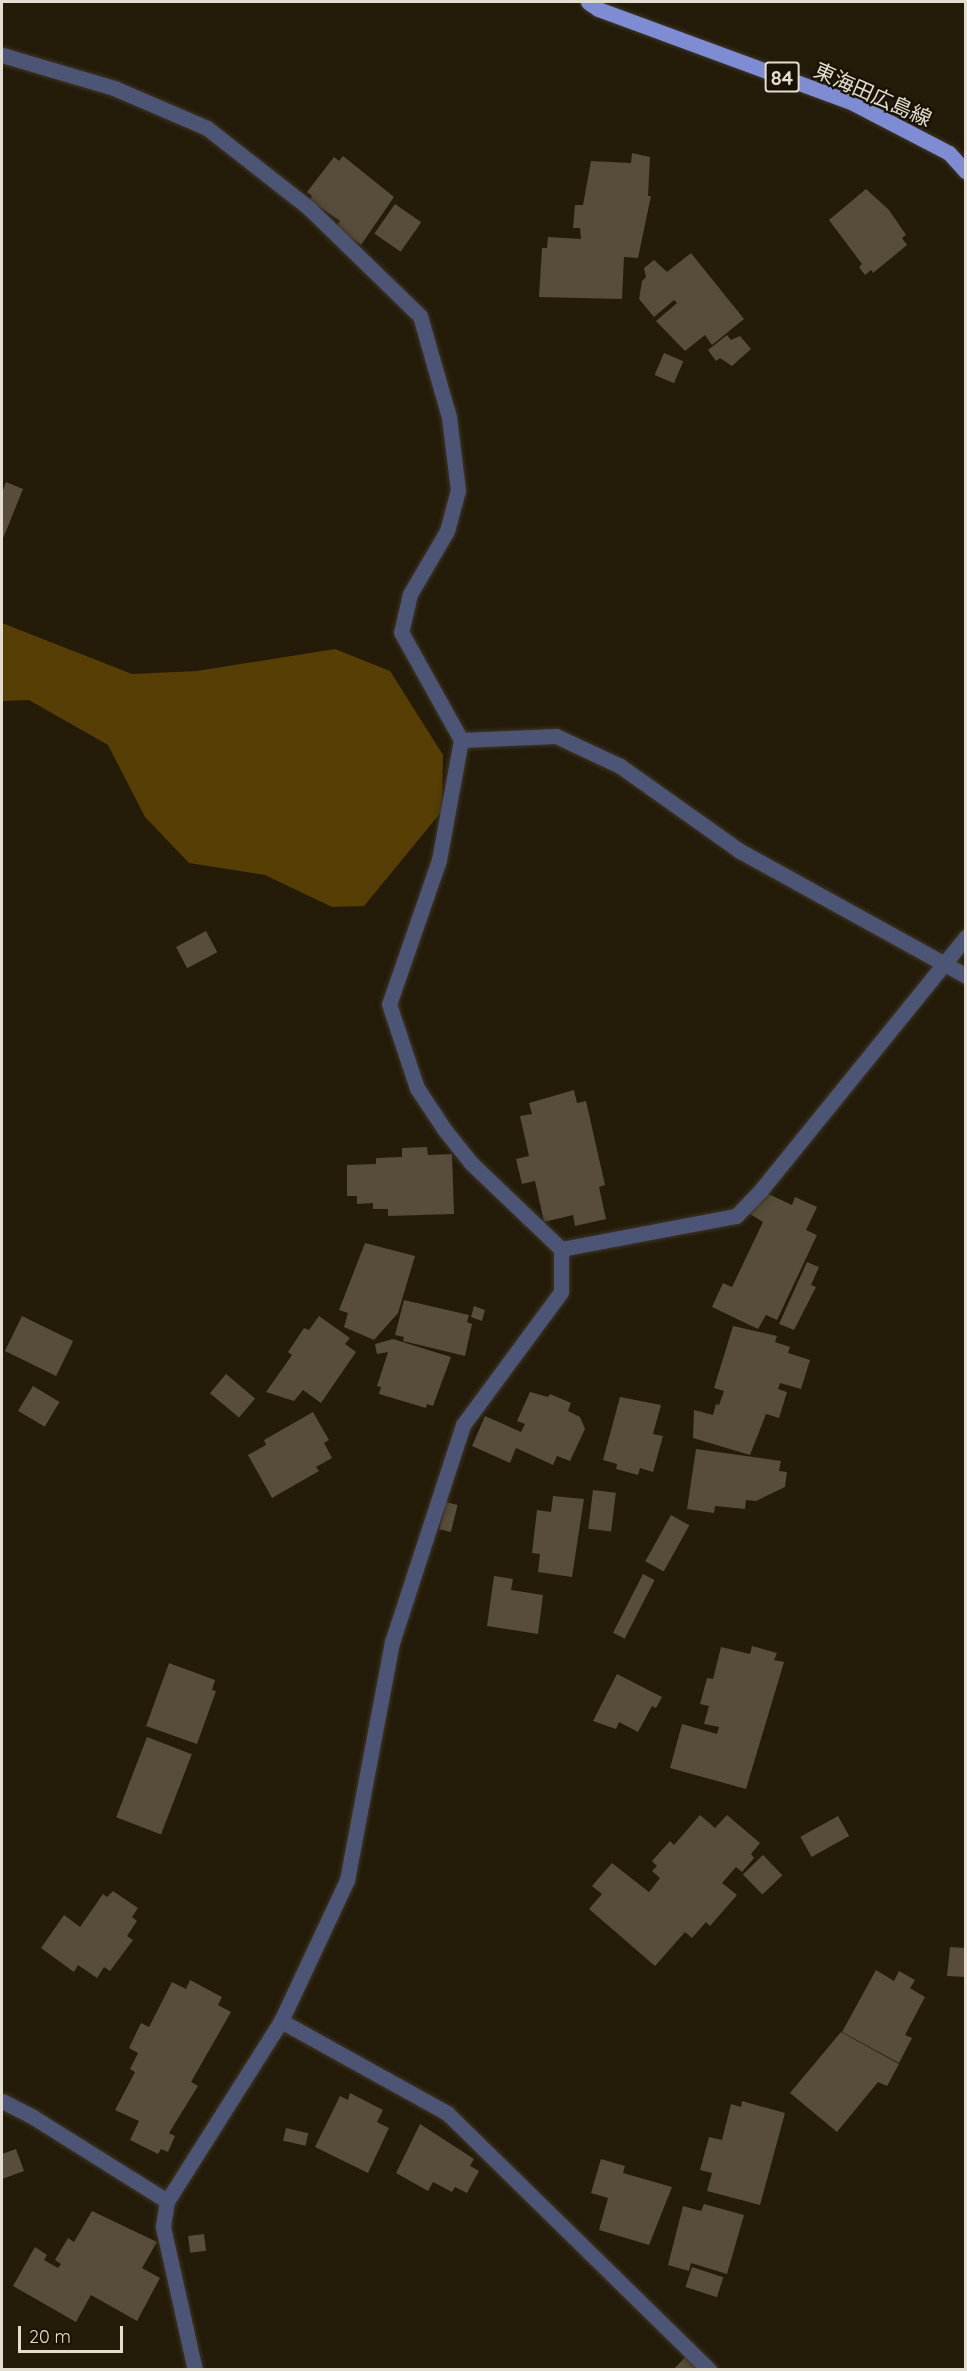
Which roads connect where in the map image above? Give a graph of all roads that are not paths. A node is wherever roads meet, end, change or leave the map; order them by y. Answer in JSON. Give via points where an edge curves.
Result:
{"nodes":[{"id":1,"x":588,"y":2,"type":"edge"},
{"id":2,"x":2,"y":55,"type":"edge"},
{"id":3,"x":966,"y":172,"type":"edge"},
{"id":4,"x":461,"y":740,"type":"junction"},
{"id":5,"x":966,"y":937,"type":"edge"},
{"id":6,"x":945,"y":961,"type":"junction"},
{"id":7,"x":966,"y":976,"type":"edge"},
{"id":8,"x":561,"y":1249,"type":"junction"},
{"id":9,"x":281,"y":2021,"type":"junction"},
{"id":10,"x":2,"y":2102,"type":"edge"},
{"id":11,"x":167,"y":2201,"type":"junction"},
{"id":12,"x":195,"y":2370,"type":"edge"},
{"id":13,"x":709,"y":2370,"type":"edge"}],
"edges":[{"from":1,"to":3,"type":"main road","name":"東海田広島線","number":"84","via":[[853,103],[950,153]]},
{"from":2,"to":4,"type":"street","via":[[114,88],[207,128],[309,208],[420,316],[449,417],[458,490],[447,531],[410,594],[401,632]]},
{"from":4,"to":6,"type":"street","via":[[556,736],[620,766],[740,851]]},
{"from":4,"to":8,"type":"street","via":[[439,860],[389,1004],[417,1088],[444,1129],[471,1163]]},
{"from":5,"to":6,"type":"street"},
{"from":6,"to":7,"type":"street"},
{"from":6,"to":8,"type":"street","via":[[736,1216]]},
{"from":8,"to":9,"type":"street","via":[[561,1292],[463,1425],[392,1642],[347,1880]]},
{"from":9,"to":11,"type":"street"},
{"from":9,"to":13,"type":"street","via":[[447,2113]]},
{"from":10,"to":11,"type":"street","via":[[33,2117]]},
{"from":11,"to":12,"type":"street","via":[[163,2227]]}]}
